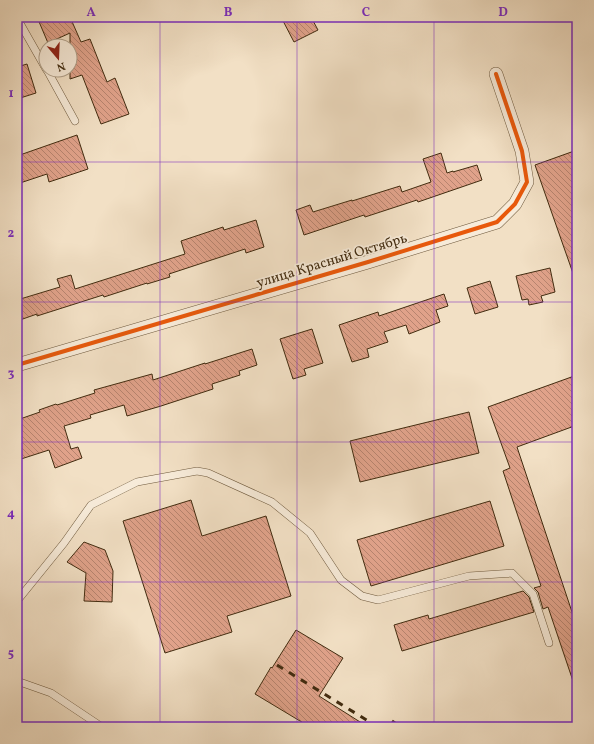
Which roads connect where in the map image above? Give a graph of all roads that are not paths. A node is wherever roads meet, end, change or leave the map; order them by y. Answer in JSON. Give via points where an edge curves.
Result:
{"nodes":[{"id":1,"x":17,"y":18,"type":"edge"},
{"id":2,"x":38,"y":56,"type":"edge"},
{"id":3,"x":496,"y":74,"type":"dead end"},
{"id":4,"x":51,"y":78,"type":"edge"},
{"id":5,"x":75,"y":121,"type":"dead end"},
{"id":6,"x":17,"y":365,"type":"edge"},
{"id":7,"x":17,"y":601,"type":"edge"},
{"id":8,"x":550,"y":643,"type":"dead end"},
{"id":9,"x":17,"y":681,"type":"edge"},
{"id":10,"x":102,"y":727,"type":"edge"}],
"edges":[{"from":1,"to":2,"type":"lane"},
{"from":3,"to":6,"type":"street","name":"улица Красный Октябрь","via":[[522,151],[527,182],[514,204],[497,222]]},
{"from":4,"to":5,"type":"lane"},
{"from":7,"to":8,"type":"lane","via":[[64,543],[91,504],[137,482],[197,471],[208,473],[272,502],[310,534],[341,580],[362,596],[378,600],[470,576],[512,573],[533,594]]},
{"from":9,"to":10,"type":"lane","via":[[51,693]]}]}
